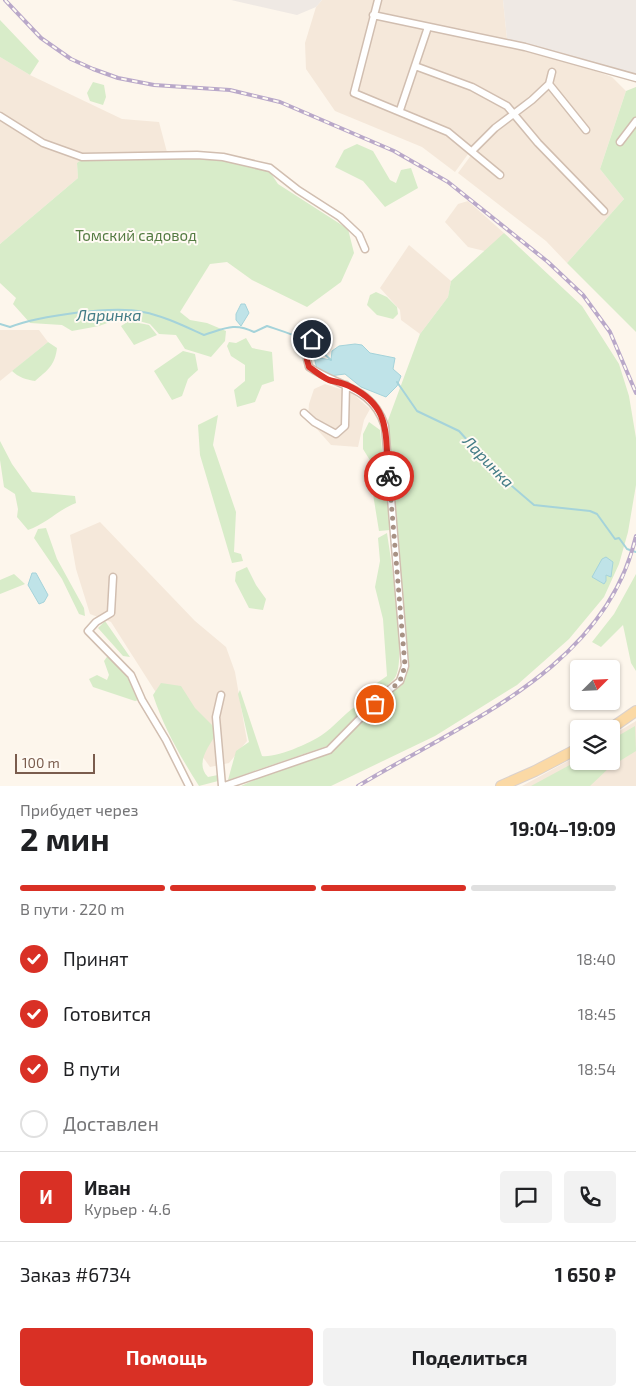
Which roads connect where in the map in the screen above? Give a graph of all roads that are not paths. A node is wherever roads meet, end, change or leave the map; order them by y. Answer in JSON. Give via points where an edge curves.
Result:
{"nodes":[{"id":1,"x":378,"y":0,"type":"edge"},
{"id":2,"x":373,"y":15,"type":"junction"},
{"id":3,"x":428,"y":27,"type":"junction"},
{"id":4,"x":415,"y":66,"type":"junction"},
{"id":5,"x":552,"y":72,"type":"dead end"},
{"id":6,"x":636,"y":78,"type":"edge"},
{"id":7,"x":548,"y":84,"type":"junction"},
{"id":8,"x":400,"y":110,"type":"junction"},
{"id":9,"x":514,"y":113,"type":"junction"},
{"id":10,"x":0,"y":116,"type":"edge"},
{"id":11,"x":636,"y":121,"type":"edge"},
{"id":12,"x":586,"y":130,"type":"dead end"},
{"id":13,"x":620,"y":142,"type":"dead end"},
{"id":14,"x":472,"y":150,"type":"junction"},
{"id":15,"x":500,"y":175,"type":"dead end"},
{"id":16,"x":604,"y":211,"type":"dead end"},
{"id":17,"x":365,"y":249,"type":"dead end"},
{"id":18,"x":311,"y":342,"type":"dead end"},
{"id":19,"x":346,"y":385,"type":"junction"},
{"id":20,"x":304,"y":413,"type":"dead end"},
{"id":21,"x":113,"y":577,"type":"dead end"},
{"id":22,"x":221,"y":695,"type":"dead end"},
{"id":23,"x":636,"y":711,"type":"edge"},
{"id":24,"x":620,"y":722,"type":"edge"},
{"id":25,"x":570,"y":753,"type":"edge"},
{"id":26,"x":535,"y":772,"type":"junction"},
{"id":27,"x":189,"y":786,"type":"edge"},
{"id":28,"x":223,"y":786,"type":"edge"},
{"id":29,"x":501,"y":786,"type":"edge"},
{"id":30,"x":515,"y":786,"type":"edge"}],
"edges":[{"from":1,"to":2,"type":"street"},
{"from":2,"to":3,"type":"street"},
{"from":2,"to":8,"type":"street","via":[[354,93]]},
{"from":3,"to":4,"type":"street"},
{"from":3,"to":6,"type":"street","via":[[525,47]]},
{"from":4,"to":8,"type":"street"},
{"from":4,"to":9,"type":"street","via":[[493,96]]},
{"from":5,"to":7,"type":"street"},
{"from":7,"to":9,"type":"street"},
{"from":7,"to":12,"type":"street"},
{"from":8,"to":14,"type":"street","via":[[448,132]]},
{"from":9,"to":14,"type":"street"},
{"from":9,"to":16,"type":"street","via":[[538,143]]},
{"from":10,"to":17,"type":"street","via":[[43,143],[82,157],[174,154],[223,157],[270,168],[340,217],[360,235]]},
{"from":11,"to":13,"type":"street"},
{"from":14,"to":15,"type":"street"},
{"from":18,"to":19,"type":"street","via":[[307,360],[309,367],[327,379]]},
{"from":19,"to":20,"type":"street","via":[[345,426],[336,434]]},
{"from":19,"to":28,"type":"street","via":[[369,399],[380,411],[385,426],[405,666],[400,681],[329,750]]},
{"from":21,"to":27,"type":"street","via":[[111,613],[88,630],[131,675]]},
{"from":22,"to":28,"type":"street","via":[[216,717]]},
{"from":23,"to":24,"type":"main road"},
{"from":25,"to":26,"type":"main road"},
{"from":26,"to":29,"type":"main road"},
{"from":26,"to":30,"type":"main road"}]}
